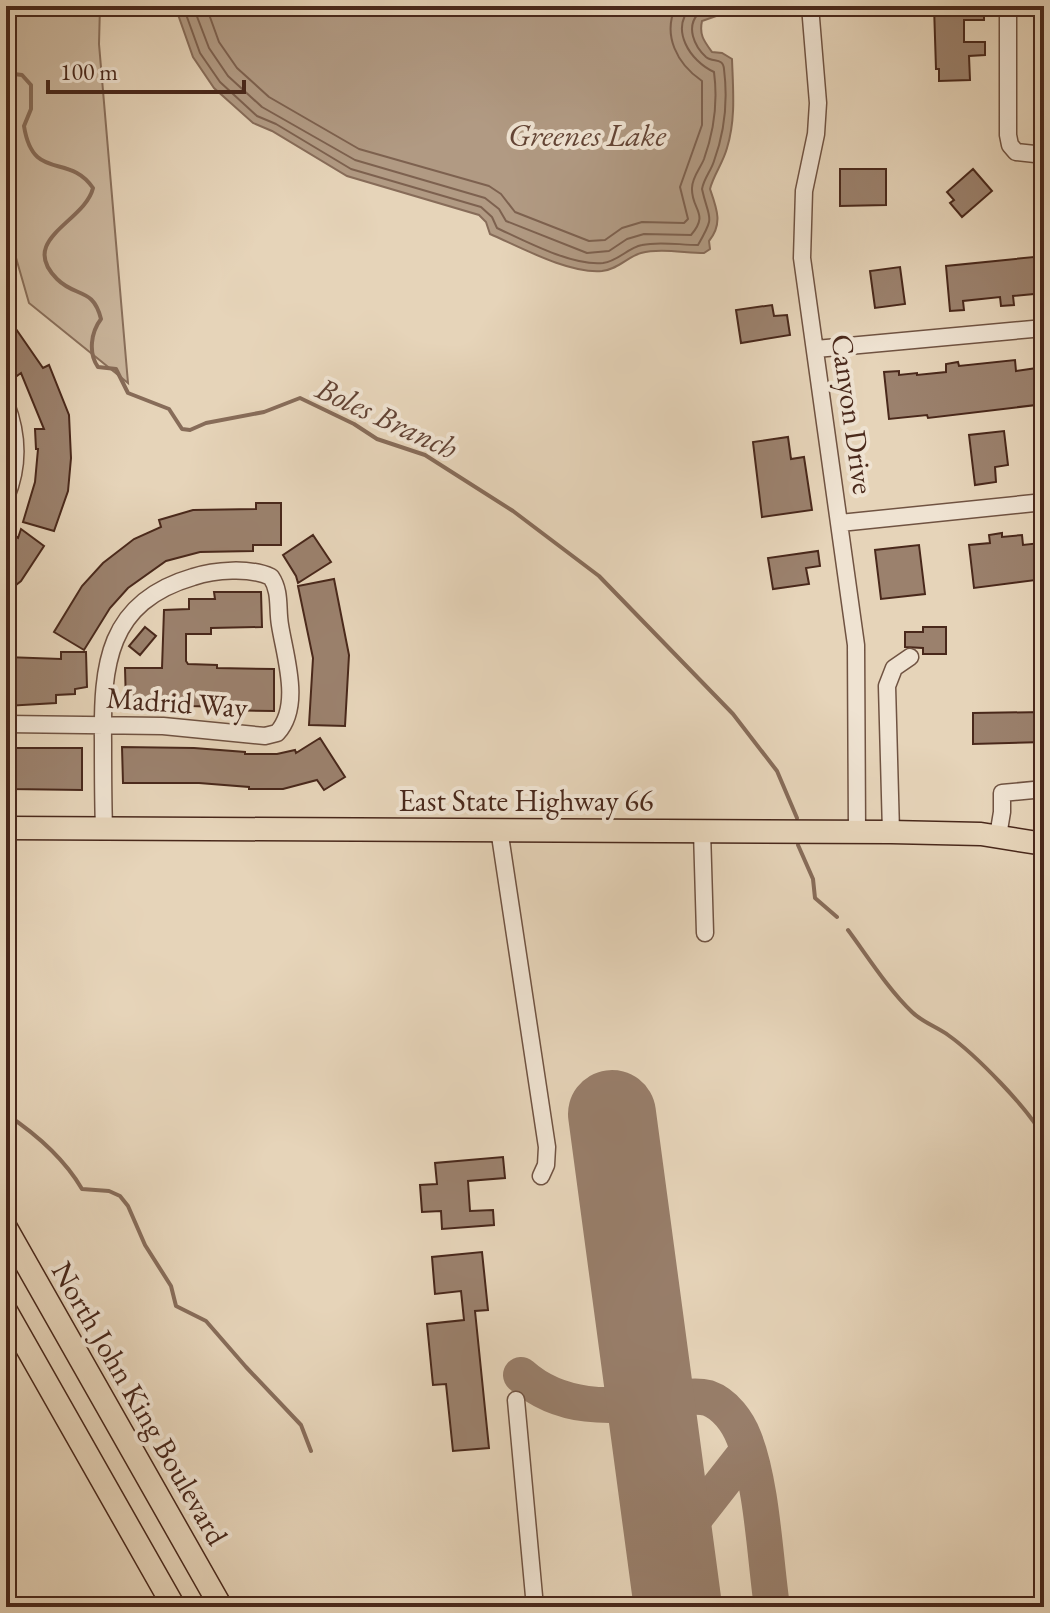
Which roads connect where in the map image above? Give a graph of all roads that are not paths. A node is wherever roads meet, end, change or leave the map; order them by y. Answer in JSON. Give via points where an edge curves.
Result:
{"nodes":[{"id":1,"x":810,"y":6,"type":"edge"},
{"id":2,"x":1008,"y":6,"type":"edge"},
{"id":3,"x":1044,"y":155,"type":"edge"},
{"id":4,"x":1044,"y":328,"type":"edge"},
{"id":5,"x":816,"y":349,"type":"junction"},
{"id":6,"x":6,"y":404,"type":"edge"},
{"id":7,"x":6,"y":497,"type":"edge"},
{"id":8,"x":1044,"y":502,"type":"edge"},
{"id":9,"x":840,"y":523,"type":"junction"},
{"id":10,"x":910,"y":657,"type":"dead end"},
{"id":11,"x":6,"y":724,"type":"edge"},
{"id":12,"x":102,"y":724,"type":"junction"},
{"id":13,"x":1044,"y":789,"type":"edge"},
{"id":14,"x":6,"y":828,"type":"edge"},
{"id":15,"x":104,"y":828,"type":"junction"},
{"id":16,"x":499,"y":829,"type":"junction"},
{"id":17,"x":702,"y":831,"type":"junction"},
{"id":18,"x":857,"y":831,"type":"junction"},
{"id":19,"x":891,"y":832,"type":"junction"},
{"id":20,"x":998,"y":836,"type":"junction"},
{"id":21,"x":1044,"y":844,"type":"edge"},
{"id":22,"x":705,"y":933,"type":"dead end"},
{"id":23,"x":541,"y":1176,"type":"dead end"},
{"id":24,"x":6,"y":1228,"type":"edge"},
{"id":25,"x":6,"y":1311,"type":"edge"},
{"id":26,"x":516,"y":1400,"type":"dead end"},
{"id":27,"x":174,"y":1607,"type":"edge"},
{"id":28,"x":221,"y":1607,"type":"edge"},
{"id":29,"x":535,"y":1607,"type":"edge"}],
"edges":[{"from":1,"to":5,"type":"street","name":"Canyon Drive","via":[[818,103],[802,214],[802,258]]},
{"from":2,"to":3,"type":"street","via":[[1010,145],[1016,152]]},
{"from":4,"to":5,"type":"street"},
{"from":5,"to":9,"type":"street","name":"Canyon Drive"},
{"from":6,"to":7,"type":"street","via":[[16,439],[14,477]]},
{"from":8,"to":9,"type":"street"},
{"from":9,"to":18,"type":"street","name":"Canyon Drive","via":[[858,675]]},
{"from":10,"to":19,"type":"street","via":[[894,668],[887,686]]},
{"from":11,"to":12,"type":"street","name":"Madrid Way"},
{"from":12,"to":12,"type":"street","name":"Madrid Way","via":[[277,733],[287,718],[290,677],[271,577],[256,572],[200,575],[149,597],[123,625],[109,651]]},
{"from":12,"to":15,"type":"street"},
{"from":13,"to":20,"type":"street","via":[[1002,793]]},
{"from":14,"to":15,"type":"main road","name":"East State Highway 66"},
{"from":15,"to":16,"type":"main road","name":"East State Highway 66"},
{"from":16,"to":17,"type":"main road","name":"East State Highway 66"},
{"from":16,"to":23,"type":"street","via":[[547,1147]]},
{"from":17,"to":18,"type":"main road","name":"East State Highway 66"},
{"from":17,"to":22,"type":"street"},
{"from":18,"to":19,"type":"main road","name":"East State Highway 66"},
{"from":19,"to":20,"type":"main road","name":"East State Highway 66"},
{"from":20,"to":21,"type":"main road","name":"East State Highway 66"},
{"from":24,"to":28,"type":"main road","name":"North John King Boulevard"},
{"from":25,"to":27,"type":"main road"},
{"from":26,"to":29,"type":"street"}]}
